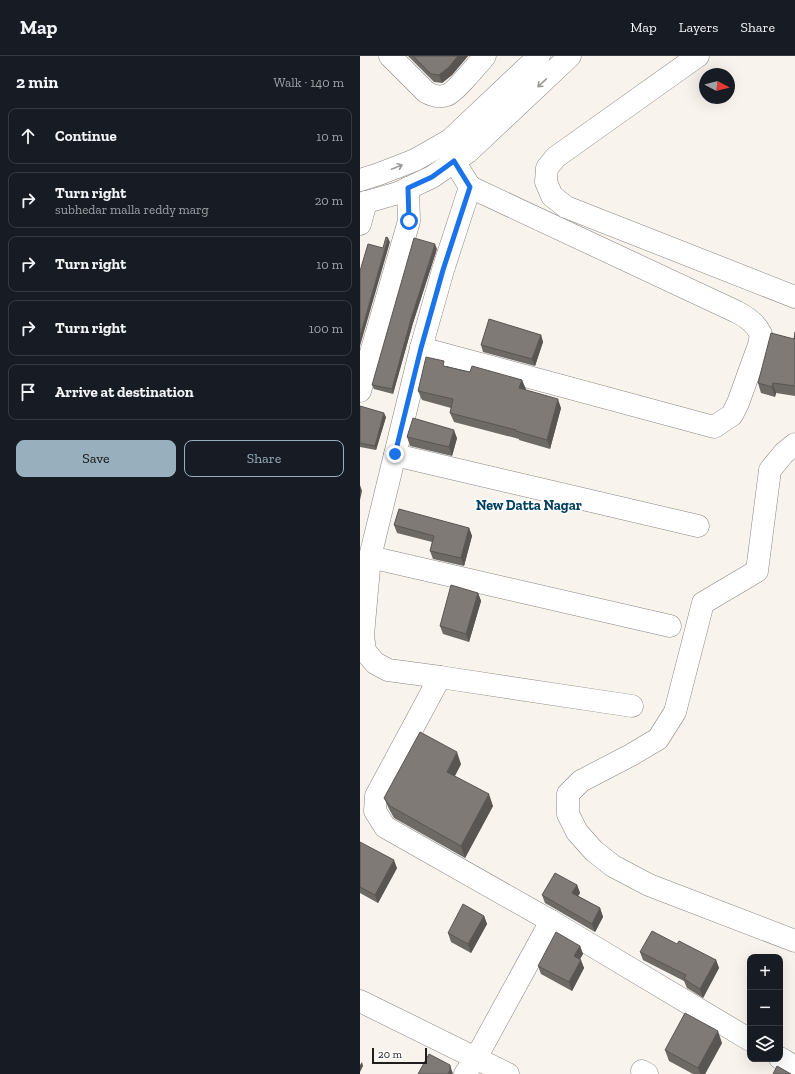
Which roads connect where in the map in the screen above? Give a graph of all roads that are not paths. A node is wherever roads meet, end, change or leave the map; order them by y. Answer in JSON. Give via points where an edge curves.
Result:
{"nodes":[{"id":1,"x":390,"y":56,"type":"edge"},
{"id":2,"x":485,"y":56,"type":"edge"},
{"id":3,"x":539,"y":56,"type":"edge"},
{"id":4,"x":570,"y":56,"type":"edge"},
{"id":5,"x":698,"y":56,"type":"edge"},
{"id":6,"x":454,"y":161,"type":"junction"},
{"id":7,"x":360,"y":180,"type":"edge"},
{"id":8,"x":470,"y":187,"type":"junction"},
{"id":9,"x":408,"y":188,"type":"junction"},
{"id":10,"x":363,"y":203,"type":"edge"},
{"id":11,"x":360,"y":224,"type":"edge"},
{"id":12,"x":795,"y":297,"type":"edge"},
{"id":13,"x":421,"y":348,"type":"junction"},
{"id":14,"x":360,"y":391,"type":"edge"},
{"id":15,"x":795,"y":444,"type":"edge"},
{"id":16,"x":395,"y":454,"type":"junction"},
{"id":17,"x":698,"y":526,"type":"dead end"},
{"id":18,"x":370,"y":557,"type":"junction"},
{"id":19,"x":670,"y":626,"type":"dead end"},
{"id":20,"x":440,"y":677,"type":"junction"},
{"id":21,"x":632,"y":706,"type":"dead end"},
{"id":22,"x":551,"y":921,"type":"junction"},
{"id":23,"x":795,"y":941,"type":"edge"},
{"id":24,"x":360,"y":1001,"type":"edge"},
{"id":25,"x":747,"y":1038,"type":"edge"},
{"id":26,"x":783,"y":1060,"type":"edge"},
{"id":27,"x":471,"y":1066,"type":"edge"},
{"id":28,"x":795,"y":1067,"type":"edge"},
{"id":29,"x":508,"y":1074,"type":"edge"}],
"edges":[{"from":1,"to":2,"type":"street","via":[[426,92],[440,97],[449,95]]},
{"from":7,"to":3,"type":"street","one_way":true,"via":[[415,160],[450,140]]},
{"from":4,"to":6,"type":"street","one_way":true,"via":[[468,152]]},
{"from":5,"to":12,"type":"street","via":[[556,157],[547,168],[546,182],[552,196],[566,207]]},
{"from":6,"to":8,"type":"street"},
{"from":6,"to":9,"type":"street","via":[[432,177]]},
{"from":8,"to":13,"type":"street"},
{"from":8,"to":13,"type":"street","via":[[743,315],[755,324],[761,334],[759,345],[732,416],[714,427]]},
{"from":9,"to":10,"type":"street"},
{"from":9,"to":14,"type":"street","via":[[409,221]]},
{"from":10,"to":11,"type":"street"},
{"from":13,"to":16,"type":"street"},
{"from":15,"to":23,"type":"street","via":[[770,470],[757,571],[704,603],[676,712],[658,738],[582,781],[568,794],[568,814],[577,832],[594,851],[613,866],[649,885]]},
{"from":16,"to":17,"type":"street"},
{"from":16,"to":18,"type":"street"},
{"from":18,"to":19,"type":"street"},
{"from":18,"to":20,"type":"street","via":[[362,635],[365,651],[375,664],[388,670]]},
{"from":20,"to":21,"type":"street"},
{"from":20,"to":22,"type":"street","via":[[376,796],[375,811],[385,827]]},
{"from":22,"to":25,"type":"street"},
{"from":22,"to":27,"type":"street"},
{"from":24,"to":27,"type":"street"},
{"from":26,"to":28,"type":"street"},
{"from":27,"to":29,"type":"street"}]}
